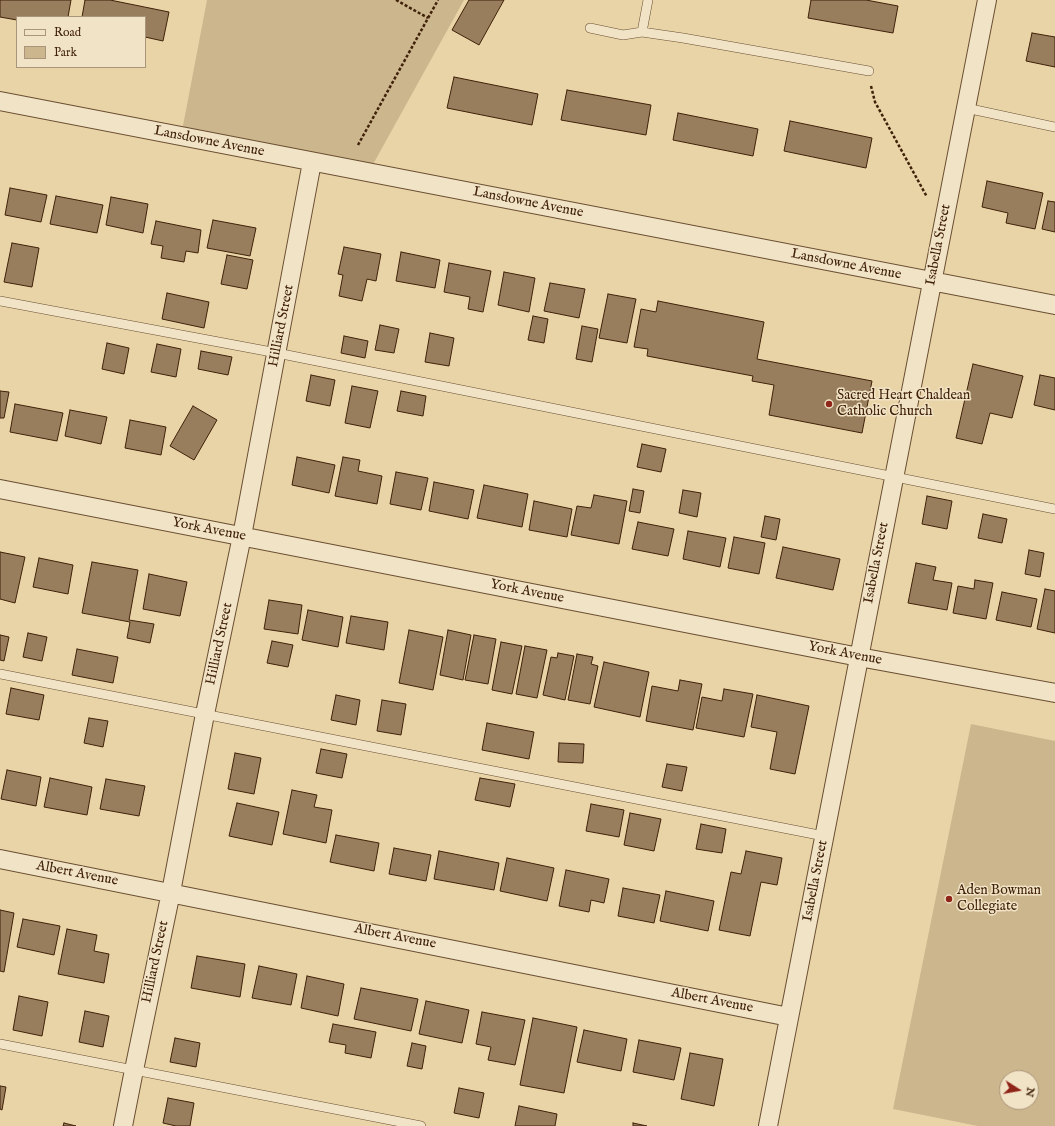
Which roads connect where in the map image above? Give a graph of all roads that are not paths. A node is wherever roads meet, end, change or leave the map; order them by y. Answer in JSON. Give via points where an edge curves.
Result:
{"nodes":[{"id":1,"x":648,"y":0,"type":"edge"},
{"id":2,"x":987,"y":0,"type":"edge"},
{"id":3,"x":590,"y":28,"type":"dead end"},
{"id":4,"x":642,"y":32,"type":"junction"},
{"id":5,"x":868,"y":71,"type":"road end"},
{"id":6,"x":0,"y":101,"type":"edge"},
{"id":7,"x":966,"y":108,"type":"junction"},
{"id":8,"x":1055,"y":127,"type":"edge"},
{"id":9,"x":312,"y":162,"type":"junction"},
{"id":10,"x":932,"y":281,"type":"junction"},
{"id":11,"x":0,"y":301,"type":"edge"},
{"id":12,"x":1055,"y":305,"type":"edge"},
{"id":13,"x":277,"y":354,"type":"junction"},
{"id":14,"x":894,"y":478,"type":"junction"},
{"id":15,"x":0,"y":489,"type":"edge"},
{"id":16,"x":1055,"y":510,"type":"edge"},
{"id":17,"x":242,"y":536,"type":"junction"},
{"id":18,"x":859,"y":657,"type":"junction"},
{"id":19,"x":0,"y":674,"type":"edge"},
{"id":20,"x":1055,"y":693,"type":"edge"},
{"id":21,"x":205,"y":714,"type":"junction"},
{"id":22,"x":824,"y":836,"type":"junction"},
{"id":23,"x":0,"y":859,"type":"edge"},
{"id":24,"x":171,"y":892,"type":"junction"},
{"id":25,"x":789,"y":1017,"type":"junction"},
{"id":26,"x":0,"y":1044,"type":"edge"},
{"id":27,"x":134,"y":1070,"type":"junction"},
{"id":28,"x":123,"y":1126,"type":"edge"},
{"id":29,"x":421,"y":1126,"type":"edge"},
{"id":30,"x":768,"y":1126,"type":"edge"}],
"edges":[{"from":1,"to":4,"type":"lane"},
{"from":2,"to":7,"type":"street","name":"Isabella Street"},
{"from":3,"to":4,"type":"lane","via":[[623,35]]},
{"from":4,"to":5,"type":"lane"},
{"from":6,"to":9,"type":"street","name":"Lansdowne Avenue"},
{"from":7,"to":8,"type":"lane"},
{"from":7,"to":10,"type":"street","name":"Isabella Street"},
{"from":9,"to":10,"type":"street","name":"Lansdowne Avenue"},
{"from":9,"to":13,"type":"street","name":"Hilliard Street"},
{"from":10,"to":12,"type":"street","name":"Lansdowne Avenue"},
{"from":10,"to":14,"type":"street","name":"Isabella Street"},
{"from":11,"to":13,"type":"lane"},
{"from":13,"to":14,"type":"lane"},
{"from":13,"to":17,"type":"street","name":"Hilliard Street"},
{"from":14,"to":16,"type":"lane"},
{"from":14,"to":18,"type":"street","name":"Isabella Street"},
{"from":15,"to":17,"type":"street","name":"York Avenue"},
{"from":17,"to":18,"type":"street","name":"York Avenue"},
{"from":17,"to":21,"type":"street","name":"Hilliard Street"},
{"from":18,"to":20,"type":"street","name":"York Avenue"},
{"from":18,"to":22,"type":"street","name":"Isabella Street"},
{"from":19,"to":21,"type":"lane"},
{"from":21,"to":22,"type":"lane"},
{"from":21,"to":24,"type":"street","name":"Hilliard Street"},
{"from":22,"to":25,"type":"street","name":"Isabella Street"},
{"from":23,"to":24,"type":"street","name":"Albert Avenue"},
{"from":24,"to":25,"type":"street","name":"Albert Avenue"},
{"from":24,"to":27,"type":"street","name":"Hilliard Street"},
{"from":25,"to":30,"type":"street","name":"Isabella Street"},
{"from":26,"to":27,"type":"lane"},
{"from":27,"to":28,"type":"street","name":"Hilliard Street"},
{"from":27,"to":29,"type":"lane"}]}
